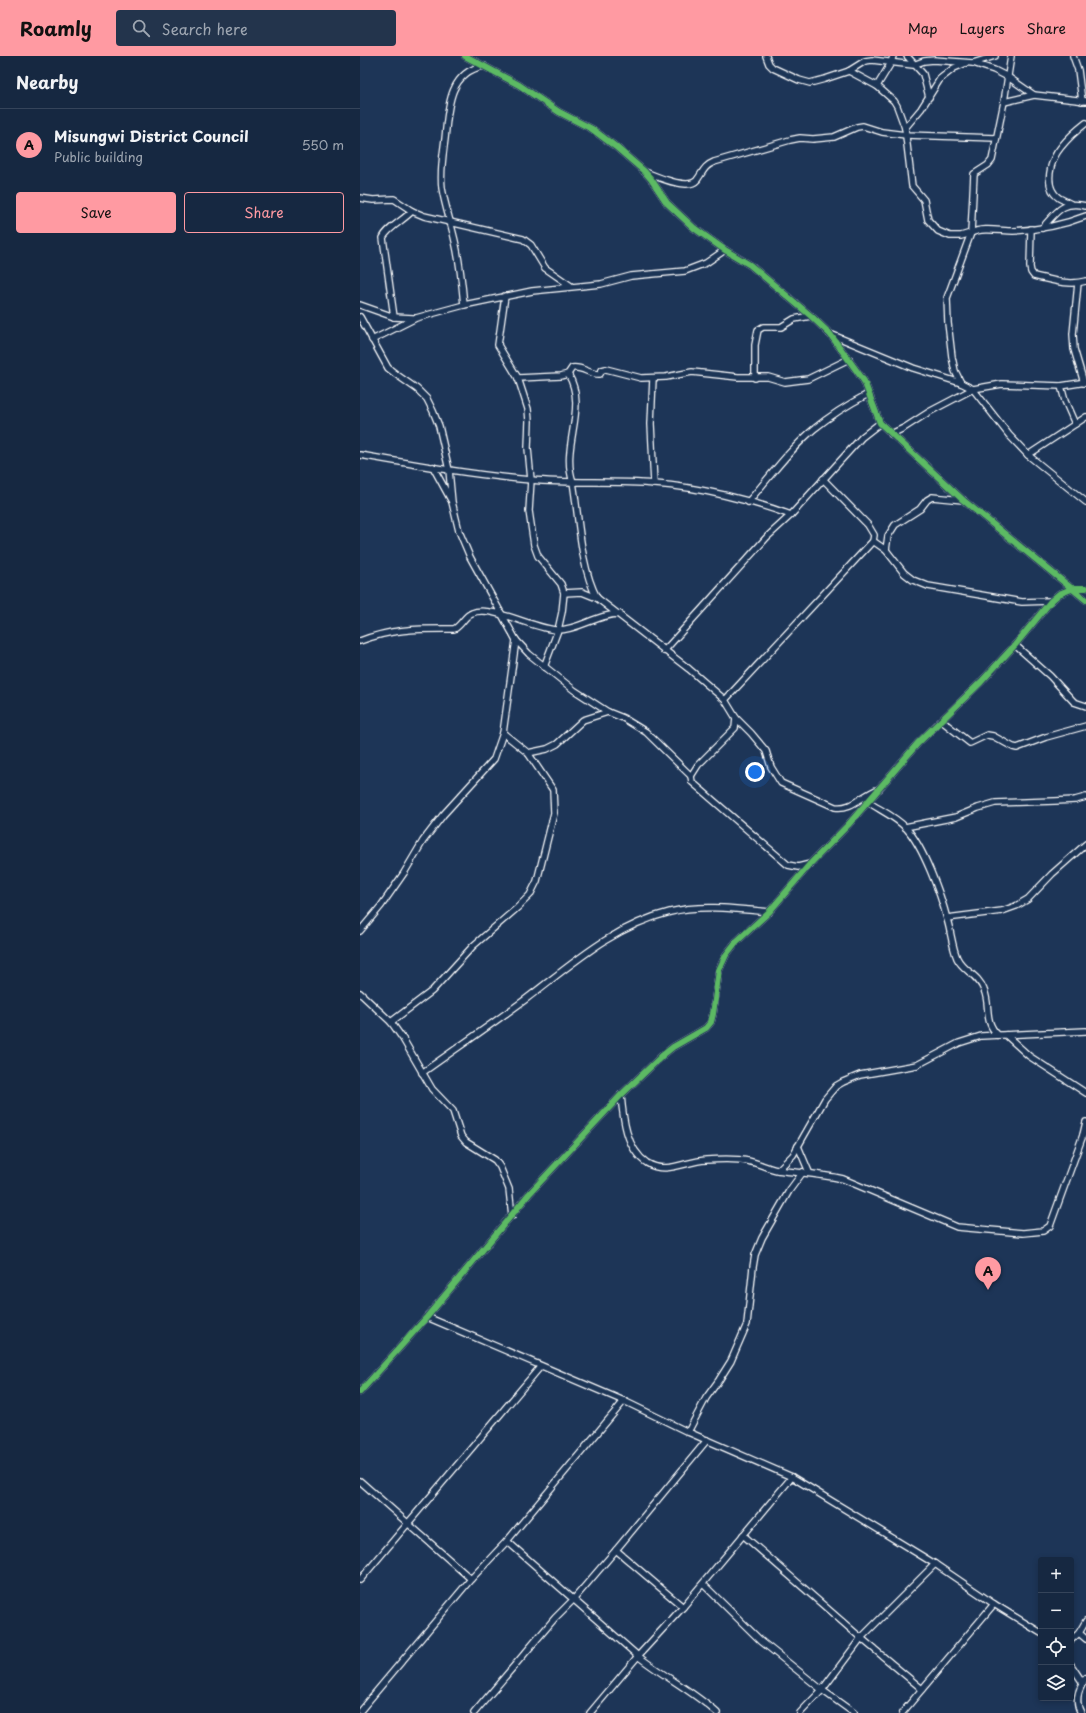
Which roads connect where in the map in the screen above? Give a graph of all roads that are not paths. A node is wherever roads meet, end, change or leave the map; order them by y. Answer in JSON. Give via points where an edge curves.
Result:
{"nodes":[{"id":1,"x":465,"y":56,"type":"edge"},
{"id":2,"x":766,"y":56,"type":"edge"},
{"id":3,"x":893,"y":56,"type":"edge"},
{"id":4,"x":907,"y":56,"type":"edge"},
{"id":5,"x":951,"y":56,"type":"edge"},
{"id":6,"x":995,"y":56,"type":"edge"},
{"id":7,"x":1011,"y":56,"type":"edge"},
{"id":8,"x":1073,"y":56,"type":"edge"},
{"id":9,"x":926,"y":58,"type":"edge"},
{"id":10,"x":968,"y":62,"type":"junction"},
{"id":11,"x":891,"y":63,"type":"junction"},
{"id":12,"x":914,"y":65,"type":"junction"},
{"id":13,"x":485,"y":66,"type":"junction"},
{"id":14,"x":848,"y":71,"type":"junction"},
{"id":15,"x":1008,"y":77,"type":"junction"},
{"id":16,"x":877,"y":86,"type":"junction"},
{"id":17,"x":1034,"y":95,"type":"junction"},
{"id":18,"x":929,"y":97,"type":"junction"},
{"id":19,"x":1084,"y":101,"type":"edge"},
{"id":20,"x":1004,"y":102,"type":"junction"},
{"id":21,"x":1086,"y":123,"type":"edge"},
{"id":22,"x":906,"y":132,"type":"junction"},
{"id":23,"x":996,"y":138,"type":"junction"},
{"id":24,"x":644,"y":171,"type":"junction"},
{"id":25,"x":360,"y":198,"type":"edge"},
{"id":26,"x":1071,"y":204,"type":"junction"},
{"id":27,"x":1086,"y":206,"type":"edge"},
{"id":28,"x":412,"y":211,"type":"junction"},
{"id":29,"x":1086,"y":216,"type":"edge"},
{"id":30,"x":449,"y":222,"type":"junction"},
{"id":31,"x":1042,"y":228,"type":"junction"},
{"id":32,"x":1031,"y":229,"type":"junction"},
{"id":33,"x":971,"y":233,"type":"junction"},
{"id":34,"x":725,"y":250,"type":"junction"},
{"id":35,"x":1086,"y":281,"type":"edge"},
{"id":36,"x":1078,"y":283,"type":"junction"},
{"id":37,"x":571,"y":286,"type":"junction"},
{"id":38,"x":505,"y":296,"type":"junction"},
{"id":39,"x":360,"y":305,"type":"edge"},
{"id":40,"x":464,"y":305,"type":"junction"},
{"id":41,"x":811,"y":316,"type":"junction"},
{"id":42,"x":360,"y":317,"type":"edge"},
{"id":43,"x":394,"y":317,"type":"junction"},
{"id":44,"x":416,"y":318,"type":"junction"},
{"id":45,"x":830,"y":334,"type":"junction"},
{"id":46,"x":372,"y":340,"type":"junction"},
{"id":47,"x":849,"y":359,"type":"junction"},
{"id":48,"x":568,"y":374,"type":"junction"},
{"id":49,"x":518,"y":378,"type":"junction"},
{"id":50,"x":653,"y":378,"type":"junction"},
{"id":51,"x":755,"y":378,"type":"junction"},
{"id":52,"x":1085,"y":382,"type":"edge"},
{"id":53,"x":962,"y":383,"type":"junction"},
{"id":54,"x":1061,"y":386,"type":"junction"},
{"id":55,"x":973,"y":389,"type":"junction"},
{"id":56,"x":868,"y":394,"type":"junction"},
{"id":57,"x":1086,"y":417,"type":"edge"},
{"id":58,"x":880,"y":423,"type":"junction"},
{"id":59,"x":1075,"y":424,"type":"junction"},
{"id":60,"x":891,"y":434,"type":"junction"},
{"id":61,"x":360,"y":454,"type":"edge"},
{"id":62,"x":1028,"y":455,"type":"junction"},
{"id":63,"x":433,"y":467,"type":"junction"},
{"id":64,"x":449,"y":470,"type":"junction"},
{"id":65,"x":531,"y":480,"type":"junction"},
{"id":66,"x":822,"y":480,"type":"junction"},
{"id":67,"x":573,"y":482,"type":"junction"},
{"id":68,"x":654,"y":484,"type":"junction"},
{"id":69,"x":963,"y":500,"type":"junction"},
{"id":70,"x":452,"y":502,"type":"junction"},
{"id":71,"x":748,"y":502,"type":"junction"},
{"id":72,"x":1086,"y":502,"type":"edge"},
{"id":73,"x":791,"y":515,"type":"junction"},
{"id":74,"x":873,"y":541,"type":"junction"},
{"id":75,"x":886,"y":550,"type":"junction"},
{"id":76,"x":1074,"y":588,"type":"junction"},
{"id":77,"x":1086,"y":588,"type":"edge"},
{"id":78,"x":564,"y":593,"type":"junction"},
{"id":79,"x":597,"y":598,"type":"junction"},
{"id":80,"x":1086,"y":600,"type":"edge"},
{"id":81,"x":1052,"y":601,"type":"junction"},
{"id":82,"x":502,"y":614,"type":"junction"},
{"id":83,"x":620,"y":614,"type":"junction"},
{"id":84,"x":558,"y":630,"type":"junction"},
{"id":85,"x":516,"y":640,"type":"junction"},
{"id":86,"x":360,"y":641,"type":"edge"},
{"id":87,"x":1015,"y":645,"type":"junction"},
{"id":88,"x":664,"y":651,"type":"junction"},
{"id":89,"x":544,"y":667,"type":"junction"},
{"id":90,"x":725,"y":700,"type":"junction"},
{"id":91,"x":1086,"y":706,"type":"edge"},
{"id":92,"x":608,"y":712,"type":"junction"},
{"id":93,"x":736,"y":718,"type":"junction"},
{"id":94,"x":942,"y":721,"type":"junction"},
{"id":95,"x":1086,"y":726,"type":"edge"},
{"id":96,"x":503,"y":733,"type":"junction"},
{"id":97,"x":528,"y":753,"type":"junction"},
{"id":98,"x":690,"y":776,"type":"junction"},
{"id":99,"x":880,"y":788,"type":"junction"},
{"id":100,"x":1086,"y":796,"type":"edge"},
{"id":101,"x":868,"y":802,"type":"junction"},
{"id":102,"x":906,"y":827,"type":"junction"},
{"id":103,"x":1086,"y":844,"type":"edge"},
{"id":104,"x":810,"y":864,"type":"junction"},
{"id":105,"x":769,"y":912,"type":"junction"},
{"id":106,"x":947,"y":918,"type":"junction"},
{"id":107,"x":360,"y":931,"type":"edge"},
{"id":108,"x":360,"y":993,"type":"edge"},
{"id":109,"x":391,"y":1022,"type":"junction"},
{"id":110,"x":1086,"y":1031,"type":"edge"},
{"id":111,"x":998,"y":1035,"type":"junction"},
{"id":112,"x":1006,"y":1035,"type":"junction"},
{"id":113,"x":422,"y":1073,"type":"junction"},
{"id":114,"x":1086,"y":1093,"type":"edge"},
{"id":115,"x":621,"y":1095,"type":"junction"},
{"id":116,"x":1086,"y":1122,"type":"edge"},
{"id":117,"x":1085,"y":1133,"type":"edge"},
{"id":118,"x":798,"y":1146,"type":"junction"},
{"id":119,"x":778,"y":1170,"type":"junction"},
{"id":120,"x":806,"y":1172,"type":"junction"},
{"id":121,"x":512,"y":1216,"type":"junction"},
{"id":122,"x":427,"y":1317,"type":"junction"},
{"id":123,"x":541,"y":1366,"type":"junction"},
{"id":124,"x":360,"y":1392,"type":"edge"},
{"id":125,"x":624,"y":1401,"type":"junction"},
{"id":126,"x":688,"y":1432,"type":"junction"},
{"id":127,"x":707,"y":1440,"type":"junction"},
{"id":128,"x":792,"y":1477,"type":"junction"},
{"id":129,"x":360,"y":1481,"type":"edge"},
{"id":130,"x":408,"y":1523,"type":"junction"},
{"id":131,"x":743,"y":1535,"type":"junction"},
{"id":132,"x":507,"y":1541,"type":"junction"},
{"id":133,"x":616,"y":1550,"type":"junction"},
{"id":134,"x":935,"y":1564,"type":"junction"},
{"id":135,"x":470,"y":1579,"type":"junction"},
{"id":136,"x":360,"y":1580,"type":"edge"},
{"id":137,"x":702,"y":1584,"type":"junction"},
{"id":138,"x":573,"y":1600,"type":"junction"},
{"id":139,"x":994,"y":1604,"type":"junction"},
{"id":140,"x":683,"y":1607,"type":"junction"},
{"id":141,"x":1086,"y":1621,"type":"edge"},
{"id":142,"x":1038,"y":1631,"type":"edge"},
{"id":143,"x":1079,"y":1633,"type":"junction"},
{"id":144,"x":1074,"y":1637,"type":"edge"},
{"id":145,"x":861,"y":1638,"type":"junction"},
{"id":146,"x":1086,"y":1639,"type":"edge"},
{"id":147,"x":638,"y":1656,"type":"junction"},
{"id":148,"x":1074,"y":1668,"type":"edge"},
{"id":149,"x":1084,"y":1680,"type":"edge"},
{"id":150,"x":922,"y":1689,"type":"junction"},
{"id":151,"x":822,"y":1690,"type":"junction"},
{"id":152,"x":363,"y":1711,"type":"edge"},
{"id":153,"x":474,"y":1713,"type":"edge"},
{"id":154,"x":590,"y":1713,"type":"edge"},
{"id":155,"x":717,"y":1713,"type":"edge"},
{"id":156,"x":800,"y":1713,"type":"edge"},
{"id":157,"x":854,"y":1713,"type":"edge"},
{"id":158,"x":902,"y":1713,"type":"edge"},
{"id":159,"x":1081,"y":1713,"type":"edge"}],
"edges":[{"from":1,"to":13,"type":"street"},
{"from":2,"to":14,"type":"street","via":[[773,68],[807,83],[825,80]]},
{"from":3,"to":11,"type":"street"},
{"from":4,"to":12,"type":"street"},
{"from":5,"to":10,"type":"street"},
{"from":6,"to":10,"type":"street"},
{"from":7,"to":15,"type":"street"},
{"from":8,"to":19,"type":"street"},
{"from":9,"to":10,"type":"street"},
{"from":9,"to":12,"type":"street"},
{"from":10,"to":15,"type":"street"},
{"from":10,"to":18,"type":"street","via":[[947,73]]},
{"from":11,"to":12,"type":"street"},
{"from":11,"to":14,"type":"street","via":[[865,61]]},
{"from":11,"to":16,"type":"street"},
{"from":12,"to":18,"type":"street","via":[[923,74]]},
{"from":13,"to":24,"type":"street","via":[[559,112],[592,129]]},
{"from":13,"to":30,"type":"street","via":[[467,72],[450,98],[441,177]]},
{"from":14,"to":16,"type":"street"},
{"from":15,"to":17,"type":"street"},
{"from":15,"to":20,"type":"street"},
{"from":16,"to":22,"type":"street","via":[[897,106]]},
{"from":17,"to":19,"type":"street"},
{"from":17,"to":20,"type":"street"},
{"from":18,"to":22,"type":"street"},
{"from":20,"to":23,"type":"street"},
{"from":21,"to":26,"type":"street","via":[[1060,147],[1050,171],[1049,184],[1053,192]]},
{"from":22,"to":23,"type":"street"},
{"from":22,"to":24,"type":"street","via":[[882,132],[863,126],[834,137],[790,140],[710,164],[696,182],[692,183],[679,183]]},
{"from":22,"to":33,"type":"street","via":[[912,186],[924,200],[928,220],[938,231],[950,236]]},
{"from":23,"to":33,"type":"street","via":[[992,160],[974,174]]},
{"from":24,"to":34,"type":"street","via":[[667,203],[694,228]]},
{"from":25,"to":28,"type":"street","via":[[394,199]]},
{"from":26,"to":27,"type":"street"},
{"from":26,"to":31,"type":"street","via":[[1064,206]]},
{"from":28,"to":30,"type":"street"},
{"from":28,"to":43,"type":"street","via":[[387,231],[383,238]]},
{"from":29,"to":31,"type":"street"},
{"from":30,"to":37,"type":"street","via":[[528,242],[545,268]]},
{"from":30,"to":40,"type":"street","via":[[455,240]]},
{"from":31,"to":32,"type":"street"},
{"from":32,"to":33,"type":"street","via":[[982,230]]},
{"from":32,"to":36,"type":"street","via":[[1031,272],[1034,276]]},
{"from":33,"to":53,"type":"street","via":[[948,298],[952,357],[955,371]]},
{"from":34,"to":37,"type":"street","via":[[706,263],[685,271],[638,275],[601,284]]},
{"from":34,"to":41,"type":"street","via":[[750,265]]},
{"from":35,"to":36,"type":"street"},
{"from":36,"to":52,"type":"street","via":[[1074,349]]},
{"from":37,"to":38,"type":"street"},
{"from":38,"to":40,"type":"street"},
{"from":38,"to":49,"type":"street","via":[[498,345]]},
{"from":39,"to":43,"type":"street"},
{"from":40,"to":44,"type":"street"},
{"from":41,"to":45,"type":"street"},
{"from":41,"to":51,"type":"street","via":[[794,319],[781,327],[763,327],[758,330],[755,345]]},
{"from":42,"to":46,"type":"street"},
{"from":43,"to":44,"type":"street"},
{"from":44,"to":46,"type":"street"},
{"from":45,"to":47,"type":"street"},
{"from":45,"to":53,"type":"street","via":[[913,368]]},
{"from":46,"to":64,"type":"street","via":[[388,368],[427,399],[439,426]]},
{"from":47,"to":51,"type":"street","via":[[808,379],[785,382],[768,377]]},
{"from":47,"to":56,"type":"street","via":[[864,381]]},
{"from":48,"to":49,"type":"street"},
{"from":48,"to":50,"type":"street","via":[[572,368],[577,368],[594,374],[606,370],[635,377]]},
{"from":48,"to":67,"type":"street","via":[[573,382],[577,400],[569,455]]},
{"from":49,"to":65,"type":"street","via":[[528,409]]},
{"from":50,"to":51,"type":"street","via":[[692,372]]},
{"from":50,"to":68,"type":"street","via":[[651,424]]},
{"from":52,"to":54,"type":"street"},
{"from":53,"to":55,"type":"street"},
{"from":54,"to":55,"type":"street","via":[[1002,384]]},
{"from":54,"to":59,"type":"street","via":[[1064,401]]},
{"from":55,"to":60,"type":"street"},
{"from":55,"to":62,"type":"street"},
{"from":56,"to":58,"type":"street"},
{"from":56,"to":71,"type":"street","via":[[813,430]]},
{"from":57,"to":59,"type":"street"},
{"from":58,"to":60,"type":"street"},
{"from":58,"to":66,"type":"street","via":[[862,437]]},
{"from":59,"to":62,"type":"street"},
{"from":60,"to":69,"type":"street"},
{"from":61,"to":63,"type":"street"},
{"from":62,"to":72,"type":"street"},
{"from":63,"to":64,"type":"street"},
{"from":63,"to":70,"type":"street"},
{"from":64,"to":65,"type":"street"},
{"from":64,"to":70,"type":"street"},
{"from":65,"to":67,"type":"street"},
{"from":65,"to":78,"type":"street","via":[[529,511],[534,545],[538,556],[561,584]]},
{"from":66,"to":73,"type":"street"},
{"from":66,"to":74,"type":"street","via":[[868,525],[874,535]]},
{"from":67,"to":68,"type":"street"},
{"from":67,"to":79,"type":"street","via":[[586,570]]},
{"from":68,"to":71,"type":"street","via":[[695,489]]},
{"from":69,"to":75,"type":"street","via":[[926,500],[920,509],[895,525],[888,536]]},
{"from":69,"to":76,"type":"street"},
{"from":70,"to":82,"type":"street","via":[[459,531],[470,557]]},
{"from":71,"to":73,"type":"street"},
{"from":73,"to":88,"type":"street"},
{"from":74,"to":75,"type":"street"},
{"from":74,"to":90,"type":"street"},
{"from":75,"to":81,"type":"street","via":[[904,573],[928,586],[1022,602]]},
{"from":76,"to":77,"type":"street"},
{"from":76,"to":80,"type":"street"},
{"from":76,"to":81,"type":"street","via":[[1059,594]]},
{"from":78,"to":79,"type":"street","via":[[582,592]]},
{"from":78,"to":84,"type":"street"},
{"from":79,"to":83,"type":"street"},
{"from":81,"to":87,"type":"street"},
{"from":82,"to":84,"type":"street"},
{"from":82,"to":85,"type":"street"},
{"from":82,"to":86,"type":"street","via":[[473,612],[454,629],[400,630]]},
{"from":83,"to":84,"type":"street","via":[[604,616]]},
{"from":83,"to":88,"type":"street"},
{"from":84,"to":89,"type":"street"},
{"from":85,"to":89,"type":"street"},
{"from":85,"to":96,"type":"street"},
{"from":87,"to":91,"type":"street","via":[[1050,676],[1068,698]]},
{"from":87,"to":94,"type":"street"},
{"from":88,"to":90,"type":"street"},
{"from":89,"to":92,"type":"street"},
{"from":90,"to":93,"type":"street"},
{"from":92,"to":97,"type":"street","via":[[583,720],[557,744]]},
{"from":92,"to":98,"type":"street","via":[[646,732]]},
{"from":93,"to":98,"type":"street","via":[[735,728]]},
{"from":93,"to":99,"type":"street","via":[[766,751],[771,767],[781,783],[835,808],[852,805]]},
{"from":94,"to":95,"type":"street","via":[[970,743],[987,735],[1013,748]]},
{"from":94,"to":99,"type":"street","via":[[918,743]]},
{"from":96,"to":97,"type":"street"},
{"from":96,"to":107,"type":"street","via":[[494,759],[422,841],[404,873]]},
{"from":97,"to":109,"type":"street","via":[[549,782],[554,798],[554,813],[541,867],[530,895],[473,946],[432,990]]},
{"from":98,"to":104,"type":"street","via":[[697,787],[788,865],[798,867]]},
{"from":99,"to":101,"type":"street"},
{"from":100,"to":102,"type":"street","via":[[1075,800],[995,803],[956,817]]},
{"from":101,"to":102,"type":"street"},
{"from":101,"to":104,"type":"street"},
{"from":102,"to":106,"type":"street","via":[[928,866]]},
{"from":103,"to":106,"type":"street","via":[[1028,899],[1016,906],[1002,911]]},
{"from":104,"to":105,"type":"street"},
{"from":105,"to":113,"type":"street","via":[[690,908],[640,922],[592,948]]},
{"from":105,"to":115,"type":"street","via":[[736,942],[726,955],[719,970],[711,1022],[706,1028],[663,1054]]},
{"from":106,"to":111,"type":"street","via":[[956,957],[981,983],[985,992],[989,1025]]},
{"from":108,"to":109,"type":"street"},
{"from":109,"to":113,"type":"street"},
{"from":110,"to":112,"type":"street"},
{"from":111,"to":112,"type":"street"},
{"from":111,"to":118,"type":"street","via":[[981,1036],[959,1043],[917,1065],[860,1075],[843,1082],[825,1099]]},
{"from":112,"to":114,"type":"street","via":[[1030,1056]]},
{"from":113,"to":121,"type":"street","via":[[432,1089],[453,1111],[461,1136],[466,1142],[495,1160],[500,1167],[509,1189]]},
{"from":115,"to":119,"type":"street","via":[[626,1128],[632,1144],[638,1156],[648,1164],[671,1168],[699,1160],[733,1159]]},
{"from":115,"to":121,"type":"street"},
{"from":116,"to":117,"type":"street"},
{"from":117,"to":120,"type":"street","via":[[1050,1226],[1036,1232],[957,1227],[843,1178]]},
{"from":118,"to":119,"type":"street"},
{"from":118,"to":120,"type":"street"},
{"from":119,"to":120,"type":"street"},
{"from":120,"to":126,"type":"street","via":[[789,1191],[762,1238],[755,1255],[746,1324],[731,1361],[706,1398]]},
{"from":121,"to":122,"type":"street"},
{"from":122,"to":123,"type":"street"},
{"from":122,"to":124,"type":"street"},
{"from":123,"to":125,"type":"street"},
{"from":123,"to":130,"type":"street"},
{"from":125,"to":126,"type":"street"},
{"from":125,"to":132,"type":"street"},
{"from":126,"to":127,"type":"street"},
{"from":127,"to":128,"type":"street"},
{"from":127,"to":133,"type":"street"},
{"from":128,"to":131,"type":"street"},
{"from":128,"to":134,"type":"street"},
{"from":129,"to":130,"type":"street"},
{"from":130,"to":135,"type":"street"},
{"from":130,"to":136,"type":"street"},
{"from":131,"to":137,"type":"street"},
{"from":131,"to":145,"type":"street"},
{"from":132,"to":135,"type":"street"},
{"from":132,"to":138,"type":"street"},
{"from":133,"to":138,"type":"street"},
{"from":133,"to":140,"type":"street"},
{"from":134,"to":139,"type":"street"},
{"from":134,"to":145,"type":"street"},
{"from":135,"to":152,"type":"street"},
{"from":137,"to":140,"type":"street"},
{"from":137,"to":151,"type":"street","via":[[761,1641]]},
{"from":138,"to":147,"type":"street"},
{"from":138,"to":153,"type":"street"},
{"from":139,"to":142,"type":"street"},
{"from":139,"to":150,"type":"street"},
{"from":140,"to":147,"type":"street"},
{"from":141,"to":143,"type":"street"},
{"from":143,"to":144,"type":"street"},
{"from":143,"to":146,"type":"street"},
{"from":145,"to":150,"type":"street"},
{"from":145,"to":151,"type":"street"},
{"from":147,"to":154,"type":"street"},
{"from":147,"to":155,"type":"street"},
{"from":148,"to":149,"type":"street"},
{"from":149,"to":159,"type":"street","via":[[1078,1696]]},
{"from":150,"to":158,"type":"street"},
{"from":151,"to":156,"type":"street"},
{"from":151,"to":157,"type":"street"}]}
